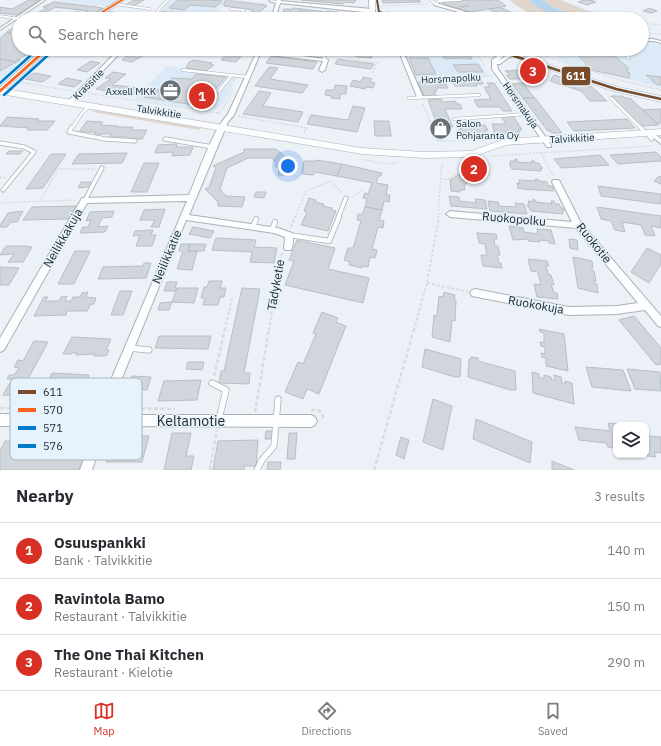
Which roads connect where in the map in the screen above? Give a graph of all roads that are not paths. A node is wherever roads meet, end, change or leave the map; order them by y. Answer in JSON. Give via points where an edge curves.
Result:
{"nodes":[{"id":1,"x":44,"y":0,"type":"edge"},
{"id":2,"x":122,"y":0,"type":"edge"},
{"id":3,"x":168,"y":0,"type":"edge"},
{"id":4,"x":372,"y":0,"type":"edge"},
{"id":5,"x":430,"y":0,"type":"edge"},
{"id":6,"x":461,"y":0,"type":"edge"},
{"id":7,"x":636,"y":0,"type":"edge"},
{"id":8,"x":647,"y":0,"type":"edge"},
{"id":9,"x":278,"y":1,"type":"edge"},
{"id":10,"x":271,"y":3,"type":"road end"},
{"id":11,"x":435,"y":4,"type":"junction"},
{"id":12,"x":113,"y":6,"type":"junction"},
{"id":13,"x":58,"y":9,"type":"dead end"},
{"id":14,"x":150,"y":9,"type":"dead end"},
{"id":15,"x":231,"y":9,"type":"dead end"},
{"id":16,"x":377,"y":10,"type":"edge"},
{"id":17,"x":28,"y":12,"type":"edge"},
{"id":18,"x":52,"y":12,"type":"edge"},
{"id":19,"x":103,"y":12,"type":"edge"},
{"id":20,"x":157,"y":12,"type":"edge"},
{"id":21,"x":242,"y":12,"type":"edge"},
{"id":22,"x":275,"y":12,"type":"edge"},
{"id":23,"x":463,"y":12,"type":"edge"},
{"id":24,"x":0,"y":16,"type":"edge"},
{"id":25,"x":12,"y":18,"type":"edge"},
{"id":26,"x":12,"y":22,"type":"edge"},
{"id":27,"x":0,"y":29,"type":"edge"},
{"id":28,"x":649,"y":40,"type":"edge"},
{"id":29,"x":661,"y":42,"type":"edge"},
{"id":30,"x":39,"y":56,"type":"edge"},
{"id":31,"x":115,"y":56,"type":"edge"},
{"id":32,"x":257,"y":56,"type":"edge"},
{"id":33,"x":300,"y":56,"type":"edge"},
{"id":34,"x":324,"y":56,"type":"edge"},
{"id":35,"x":403,"y":56,"type":"edge"},
{"id":36,"x":501,"y":56,"type":"edge"},
{"id":37,"x":504,"y":56,"type":"edge"},
{"id":38,"x":524,"y":56,"type":"edge"},
{"id":39,"x":527,"y":56,"type":"edge"},
{"id":40,"x":326,"y":60,"type":"junction"},
{"id":41,"x":495,"y":64,"type":"junction"},
{"id":42,"x":183,"y":70,"type":"dead end"},
{"id":43,"x":322,"y":70,"type":"dead end"},
{"id":44,"x":231,"y":76,"type":"junction"},
{"id":45,"x":248,"y":77,"type":"junction"},
{"id":46,"x":3,"y":87,"type":"edge"},
{"id":47,"x":219,"y":91,"type":"dead end"},
{"id":48,"x":661,"y":93,"type":"edge"},
{"id":49,"x":479,"y":95,"type":"dead end"},
{"id":50,"x":76,"y":97,"type":"junction"},
{"id":51,"x":420,"y":97,"type":"junction"},
{"id":52,"x":409,"y":98,"type":"dead end"},
{"id":53,"x":611,"y":98,"type":"dead end"},
{"id":54,"x":661,"y":99,"type":"edge"},
{"id":55,"x":90,"y":106,"type":"junction"},
{"id":56,"x":527,"y":114,"type":"junction"},
{"id":57,"x":454,"y":119,"type":"dead end"},
{"id":58,"x":226,"y":121,"type":"junction"},
{"id":59,"x":655,"y":137,"type":"edge"},
{"id":60,"x":165,"y":139,"type":"dead end"},
{"id":61,"x":135,"y":141,"type":"dead end"},
{"id":62,"x":0,"y":143,"type":"edge"},
{"id":63,"x":547,"y":143,"type":"junction"},
{"id":64,"x":213,"y":147,"type":"junction"},
{"id":65,"x":102,"y":168,"type":"road end"},
{"id":66,"x":556,"y":182,"type":"road end"},
{"id":67,"x":3,"y":190,"type":"dead end"},
{"id":68,"x":191,"y":198,"type":"junction"},
{"id":69,"x":346,"y":198,"type":"road end"},
{"id":70,"x":85,"y":200,"type":"junction"},
{"id":71,"x":450,"y":214,"type":"dead end"},
{"id":72,"x":183,"y":217,"type":"junction"},
{"id":73,"x":578,"y":225,"type":"junction"},
{"id":74,"x":289,"y":235,"type":"junction"},
{"id":75,"x":286,"y":249,"type":"road end"},
{"id":76,"x":475,"y":293,"type":"road end"},
{"id":77,"x":646,"y":306,"type":"junction"},
{"id":78,"x":661,"y":323,"type":"edge"},
{"id":79,"x":0,"y":346,"type":"edge"},
{"id":80,"x":129,"y":348,"type":"junction"},
{"id":81,"x":149,"y":350,"type":"dead end"},
{"id":82,"x":116,"y":378,"type":"edge"},
{"id":83,"x":212,"y":383,"type":"road end"},
{"id":84,"x":278,"y":399,"type":"dead end"},
{"id":85,"x":0,"y":420,"type":"edge"},
{"id":86,"x":10,"y":420,"type":"edge"},
{"id":87,"x":142,"y":421,"type":"edge"},
{"id":88,"x":219,"y":421,"type":"junction"},
{"id":89,"x":277,"y":421,"type":"junction"},
{"id":90,"x":311,"y":421,"type":"dead end"},
{"id":91,"x":89,"y":460,"type":"edge"},
{"id":92,"x":86,"y":470,"type":"edge"},
{"id":93,"x":257,"y":470,"type":"edge"}],
"edges":[{"from":1,"to":17,"type":"street"},
{"from":2,"to":12,"type":"street"},
{"from":3,"to":20,"type":"lane"},
{"from":4,"to":16,"type":"main road"},
{"from":5,"to":11,"type":"lane"},
{"from":6,"to":11,"type":"lane","via":[[439,1]]},
{"from":7,"to":8,"type":"street"},
{"from":9,"to":10,"type":"street"},
{"from":9,"to":16,"type":"street","via":[[343,9]]},
{"from":9,"to":22,"type":"street"},
{"from":11,"to":23,"type":"street"},
{"from":12,"to":14,"type":"lane"},
{"from":12,"to":19,"type":"street"},
{"from":13,"to":18,"type":"lane"},
{"from":15,"to":21,"type":"lane","via":[[244,10]]},
{"from":24,"to":25,"type":"lane"},
{"from":26,"to":27,"type":"street"},
{"from":28,"to":29,"type":"street"},
{"from":30,"to":46,"type":"street"},
{"from":31,"to":50,"type":"street","name":"Krassitie"},
{"from":32,"to":45,"type":"street","name":"Neilikkatie"},
{"from":33,"to":40,"type":"street"},
{"from":34,"to":40,"type":"lane"},
{"from":35,"to":51,"type":"street"},
{"from":36,"to":41,"type":"street","via":[[494,60]]},
{"from":37,"to":41,"type":"street"},
{"from":38,"to":54,"type":"main road","via":[[616,89]]},
{"from":39,"to":48,"type":"main road"},
{"from":40,"to":43,"type":"street"},
{"from":41,"to":56,"type":"street","name":"Horsmakuja","via":[[495,69]]},
{"from":42,"to":44,"type":"lane"},
{"from":44,"to":45,"type":"lane"},
{"from":44,"to":47,"type":"lane"},
{"from":45,"to":58,"type":"street","name":"Neilikkatie"},
{"from":46,"to":50,"type":"main road","name":"Talvikkitie"},
{"from":49,"to":51,"type":"lane"},
{"from":50,"to":55,"type":"main road","name":"Talvikkitie"},
{"from":50,"to":58,"type":"main road","name":"Talvikkitie"},
{"from":51,"to":52,"type":"lane"},
{"from":53,"to":59,"type":"lane"},
{"from":55,"to":58,"type":"main road","name":"Talvikkitie"},
{"from":55,"to":61,"type":"lane","via":[[69,132],[105,139]]},
{"from":56,"to":57,"type":"lane"},
{"from":56,"to":63,"type":"street","name":"Horsmakuja"},
{"from":58,"to":63,"type":"main road","name":"Talvikkitie","via":[[349,140],[362,151],[395,154],[472,154]]},
{"from":58,"to":64,"type":"street","name":"Neilikkatie"},
{"from":59,"to":63,"type":"main road","name":"Talvikkitie"},
{"from":60,"to":64,"type":"lane"},
{"from":62,"to":67,"type":"lane","via":[[24,147],[34,152]]},
{"from":64,"to":68,"type":"street","name":"Neilikkatie"},
{"from":65,"to":70,"type":"lane"},
{"from":66,"to":73,"type":"street","name":"Ruokotie"},
{"from":68,"to":70,"type":"street","name":"Neilikkakuja"},
{"from":68,"to":72,"type":"street","name":"Neilikkatie"},
{"from":69,"to":74,"type":"lane","via":[[329,241]]},
{"from":70,"to":79,"type":"street","name":"Neilikkakuja"},
{"from":71,"to":73,"type":"street","name":"Ruokopolku"},
{"from":72,"to":74,"type":"street","via":[[274,226]]},
{"from":72,"to":80,"type":"street","name":"Neilikkatie"},
{"from":73,"to":77,"type":"street","name":"Ruokotie"},
{"from":74,"to":75,"type":"street","name":"Tädyketie"},
{"from":76,"to":77,"type":"street","name":"Ruokokuja","via":[[569,311],[617,310]]},
{"from":77,"to":78,"type":"street","name":"Ruokotie"},
{"from":80,"to":81,"type":"lane"},
{"from":80,"to":82,"type":"street","name":"Neilikkatie"},
{"from":83,"to":88,"type":"lane","via":[[226,390]]},
{"from":84,"to":89,"type":"lane"},
{"from":85,"to":86,"type":"street","name":"Keltamotie"},
{"from":87,"to":88,"type":"street","name":"Keltamotie"},
{"from":88,"to":89,"type":"street","name":"Keltamotie","via":[[255,415]]},
{"from":89,"to":90,"type":"street","name":"Keltamotie"},
{"from":89,"to":93,"type":"lane","via":[[274,446]]},
{"from":91,"to":92,"type":"street","name":"Neilikkatie"}]}
